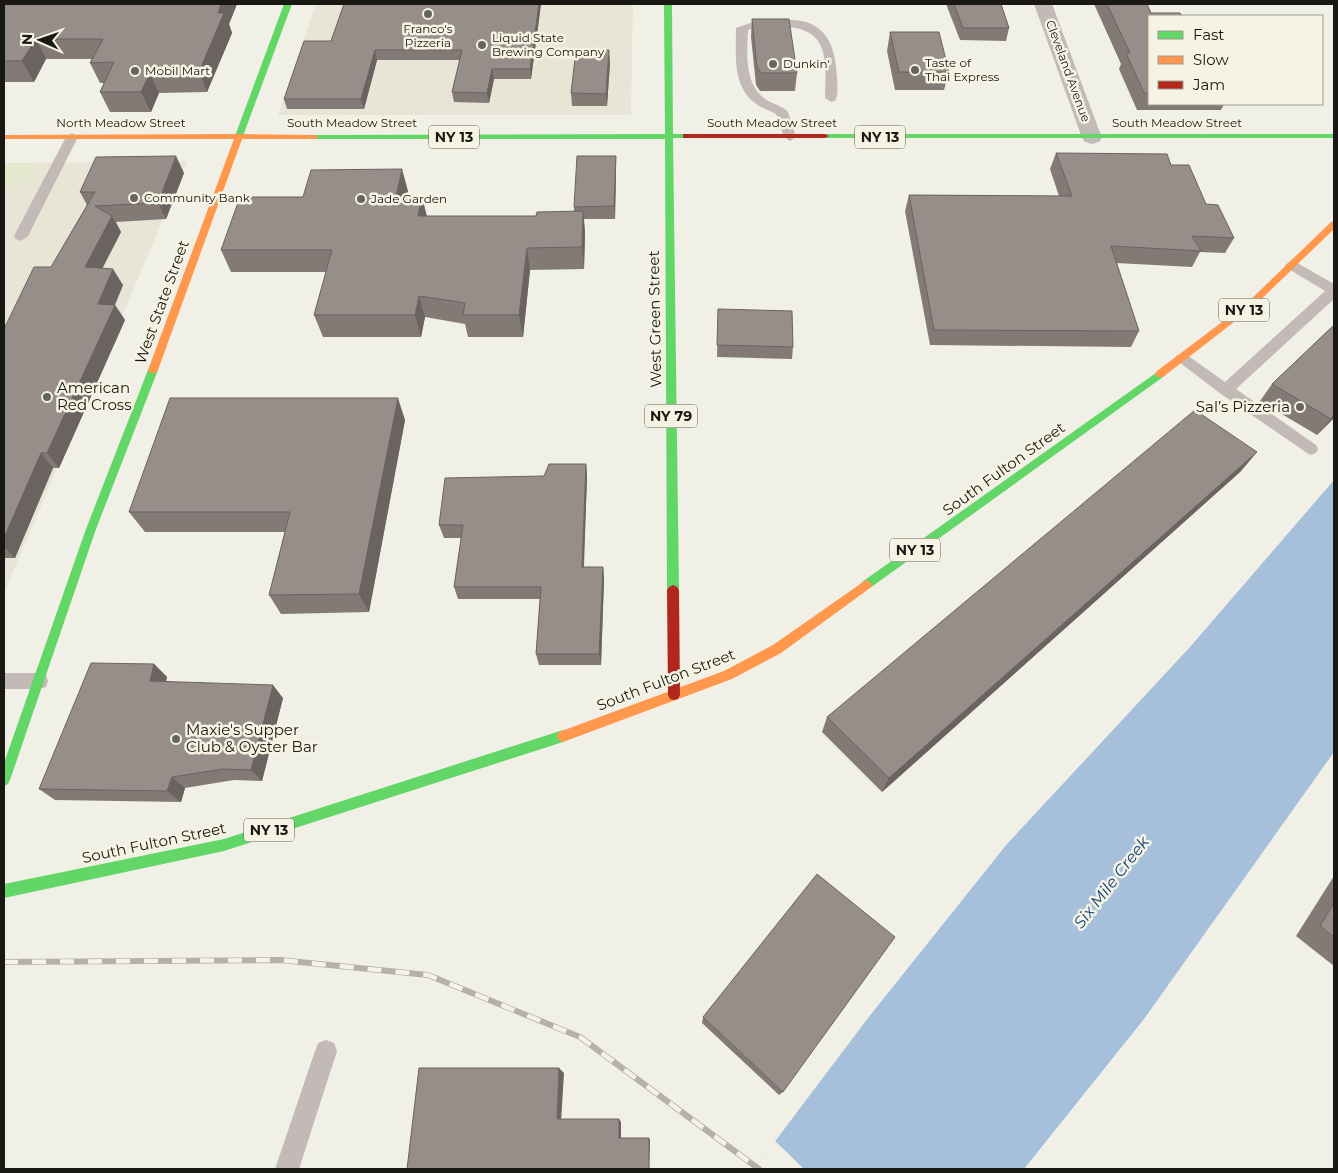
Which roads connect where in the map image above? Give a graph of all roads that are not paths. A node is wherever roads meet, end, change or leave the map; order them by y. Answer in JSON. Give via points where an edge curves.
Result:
{"nodes":[{"id":1,"x":288,"y":4,"type":"edge"},
{"id":2,"x":668,"y":4,"type":"edge"},
{"id":3,"x":1043,"y":4,"type":"edge"},
{"id":4,"x":831,"y":98,"type":"dead end"},
{"id":5,"x":239,"y":136,"type":"junction"},
{"id":6,"x":1334,"y":136,"type":"edge"},
{"id":7,"x":4,"y":137,"type":"edge"},
{"id":8,"x":72,"y":137,"type":"junction"},
{"id":9,"x":668,"y":137,"type":"junction"},
{"id":10,"x":790,"y":137,"type":"junction"},
{"id":11,"x":1092,"y":138,"type":"junction"},
{"id":12,"x":1334,"y":224,"type":"edge"},
{"id":13,"x":20,"y":236,"type":"dead end"},
{"id":14,"x":1292,"y":265,"type":"junction"},
{"id":15,"x":1334,"y":290,"type":"edge"},
{"id":16,"x":1182,"y":358,"type":"junction"},
{"id":17,"x":1226,"y":390,"type":"junction"},
{"id":18,"x":1310,"y":449,"type":"dead end"},
{"id":19,"x":4,"y":681,"type":"edge"},
{"id":20,"x":39,"y":681,"type":"junction"},
{"id":21,"x":674,"y":695,"type":"junction"},
{"id":22,"x":4,"y":780,"type":"edge"},
{"id":23,"x":4,"y":891,"type":"edge"},
{"id":24,"x":326,"y":1051,"type":"dead end"},
{"id":25,"x":287,"y":1169,"type":"edge"}],
"edges":[{"from":1,"to":5,"type":"main road","name":"West State Street"},
{"from":2,"to":9,"type":"main road","name":"West Green Street","number":"NY 79"},
{"from":3,"to":11,"type":"street","name":"Cleveland Avenue"},
{"from":4,"to":10,"type":"lane","via":[[831,63],[819,33],[807,26],[786,24],[753,24],[742,28],[743,68],[749,90],[759,101],[782,112]]},
{"from":5,"to":8,"type":"main road","name":"North Meadow Street","number":"NY 13"},
{"from":5,"to":9,"type":"main road","name":"South Meadow Street","number":"NY 13"},
{"from":5,"to":20,"type":"main road","name":"West State Street","via":[[91,529]]},
{"from":6,"to":11,"type":"main road","name":"South Meadow Street","number":"NY 13"},
{"from":7,"to":8,"type":"main road","name":"North Meadow Street","number":"NY 13"},
{"from":8,"to":13,"type":"lane"},
{"from":9,"to":10,"type":"main road","name":"South Meadow Street","number":"NY 13"},
{"from":9,"to":21,"type":"main road","name":"West Green Street","number":"NY 79"},
{"from":10,"to":11,"type":"main road","name":"South Meadow Street","number":"NY 13"},
{"from":12,"to":14,"type":"main road","name":"South Fulton Street","number":"NY 13"},
{"from":14,"to":15,"type":"lane"},
{"from":14,"to":16,"type":"main road","name":"South Fulton Street","number":"NY 13","via":[[1249,306]]},
{"from":15,"to":17,"type":"lane"},
{"from":16,"to":17,"type":"lane"},
{"from":16,"to":21,"type":"main road","name":"South Fulton Street","number":"NY 13","via":[[777,649],[728,675]]},
{"from":17,"to":18,"type":"lane"},
{"from":19,"to":20,"type":"lane"},
{"from":20,"to":22,"type":"main road","name":"West State Street"},
{"from":21,"to":23,"type":"main road","name":"South Fulton Street","number":"NY 13","via":[[530,748],[224,845]]},
{"from":24,"to":25,"type":"lane"}]}
